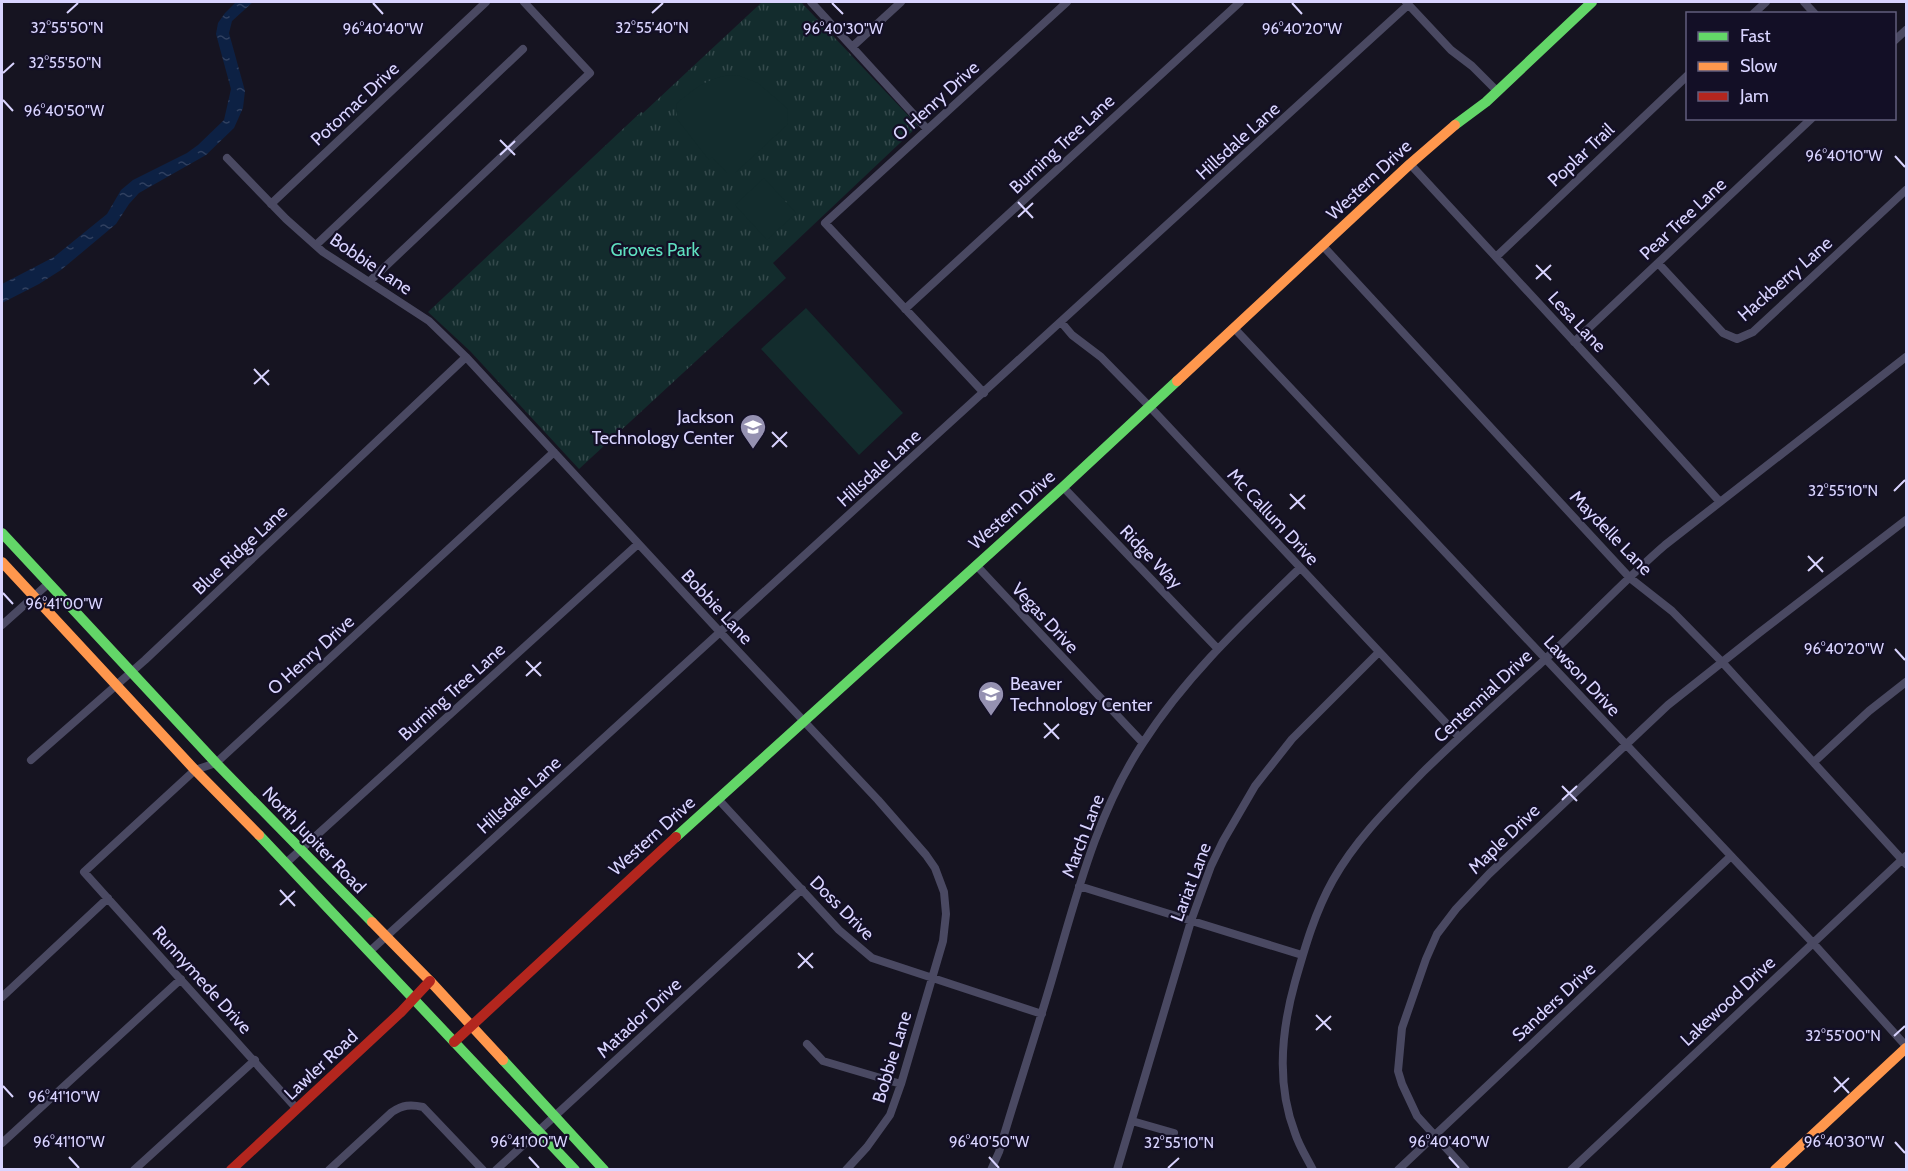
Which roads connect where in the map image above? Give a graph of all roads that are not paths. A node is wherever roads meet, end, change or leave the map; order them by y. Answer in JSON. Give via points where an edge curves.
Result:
{"nodes":[{"id":1,"x":486,"y":2,"type":"edge"},
{"id":2,"x":524,"y":2,"type":"edge"},
{"id":3,"x":811,"y":2,"type":"edge"},
{"id":4,"x":901,"y":2,"type":"edge"},
{"id":5,"x":1067,"y":2,"type":"edge"},
{"id":6,"x":1240,"y":2,"type":"edge"},
{"id":7,"x":1592,"y":2,"type":"edge"},
{"id":8,"x":1407,"y":3,"type":"edge"},
{"id":9,"x":852,"y":47,"type":"junction"},
{"id":10,"x":523,"y":49,"type":"dead end"},
{"id":11,"x":1686,"y":77,"type":"edge"},
{"id":12,"x":1497,"y":91,"type":"junction"},
{"id":13,"x":1810,"y":120,"type":"edge"},
{"id":14,"x":927,"y":129,"type":"junction"},
{"id":15,"x":227,"y":158,"type":"dead end"},
{"id":16,"x":1410,"y":164,"type":"junction"},
{"id":17,"x":1906,"y":190,"type":"edge"},
{"id":18,"x":271,"y":204,"type":"junction"},
{"id":19,"x":316,"y":245,"type":"junction"},
{"id":20,"x":1323,"y":246,"type":"junction"},
{"id":21,"x":1496,"y":257,"type":"junction"},
{"id":22,"x":1658,"y":263,"type":"junction"},
{"id":23,"x":370,"y":280,"type":"junction"},
{"id":24,"x":905,"y":309,"type":"junction"},
{"id":25,"x":1061,"y":322,"type":"junction"},
{"id":26,"x":1234,"y":328,"type":"junction"},
{"id":27,"x":1574,"y":342,"type":"junction"},
{"id":28,"x":466,"y":357,"type":"junction"},
{"id":29,"x":1906,"y":357,"type":"edge"},
{"id":30,"x":984,"y":393,"type":"junction"},
{"id":31,"x":1150,"y":407,"type":"junction"},
{"id":32,"x":554,"y":452,"type":"junction"},
{"id":33,"x":1063,"y":487,"type":"junction"},
{"id":34,"x":1720,"y":502,"type":"junction"},
{"id":35,"x":1906,"y":520,"type":"edge"},
{"id":36,"x":2,"y":533,"type":"edge"},
{"id":37,"x":638,"y":544,"type":"junction"},
{"id":38,"x":2,"y":562,"type":"edge"},
{"id":39,"x":976,"y":565,"type":"junction"},
{"id":40,"x":1300,"y":568,"type":"junction"},
{"id":41,"x":1630,"y":578,"type":"junction"},
{"id":42,"x":49,"y":583,"type":"junction"},
{"id":43,"x":34,"y":596,"type":"junction"},
{"id":44,"x":2,"y":625,"type":"edge"},
{"id":45,"x":720,"y":632,"type":"junction"},
{"id":46,"x":1217,"y":648,"type":"junction"},
{"id":47,"x":1379,"y":652,"type":"junction"},
{"id":48,"x":1546,"y":659,"type":"junction"},
{"id":49,"x":1722,"y":662,"type":"junction"},
{"id":50,"x":131,"y":672,"type":"junction"},
{"id":51,"x":1906,"y":682,"type":"edge"},
{"id":52,"x":116,"y":684,"type":"junction"},
{"id":53,"x":804,"y":721,"type":"junction"},
{"id":54,"x":1459,"y":737,"type":"junction"},
{"id":55,"x":1143,"y":743,"type":"junction"},
{"id":56,"x":1625,"y":744,"type":"junction"},
{"id":57,"x":31,"y":760,"type":"dead end"},
{"id":58,"x":216,"y":762,"type":"junction"},
{"id":59,"x":1814,"y":762,"type":"junction"},
{"id":60,"x":195,"y":770,"type":"junction"},
{"id":61,"x":718,"y":799,"type":"junction"},
{"id":62,"x":300,"y":850,"type":"junction"},
{"id":63,"x":1731,"y":856,"type":"junction"},
{"id":64,"x":1905,"y":860,"type":"edge"},
{"id":65,"x":286,"y":863,"type":"junction"},
{"id":66,"x":84,"y":872,"type":"joint"},
{"id":67,"x":1079,"y":886,"type":"junction"},
{"id":68,"x":802,"y":889,"type":"junction"},
{"id":69,"x":108,"y":898,"type":"junction"},
{"id":70,"x":1191,"y":921,"type":"junction"},
{"id":71,"x":386,"y":937,"type":"junction"},
{"id":72,"x":1813,"y":943,"type":"junction"},
{"id":73,"x":369,"y":952,"type":"junction"},
{"id":74,"x":1302,"y":956,"type":"junction"},
{"id":75,"x":182,"y":979,"type":"junction"},
{"id":76,"x":930,"y":979,"type":"junction"},
{"id":77,"x":430,"y":981,"type":"junction"},
{"id":78,"x":2,"y":997,"type":"edge"},
{"id":79,"x":414,"y":1000,"type":"junction"},
{"id":80,"x":1042,"y":1014,"type":"junction"},
{"id":81,"x":471,"y":1027,"type":"junction"},
{"id":82,"x":454,"y":1042,"type":"junction"},
{"id":83,"x":807,"y":1044,"type":"dead end"},
{"id":84,"x":1906,"y":1047,"type":"edge"},
{"id":85,"x":255,"y":1060,"type":"junction"},
{"id":86,"x":901,"y":1084,"type":"junction"},
{"id":87,"x":297,"y":1109,"type":"junction"},
{"id":88,"x":554,"y":1117,"type":"junction"},
{"id":89,"x":1132,"y":1120,"type":"junction"},
{"id":90,"x":538,"y":1131,"type":"junction"},
{"id":91,"x":1174,"y":1133,"type":"dead end"},
{"id":92,"x":1435,"y":1136,"type":"junction"},
{"id":93,"x":2,"y":1143,"type":"edge"},
{"id":94,"x":134,"y":1170,"type":"edge"},
{"id":95,"x":231,"y":1170,"type":"edge"},
{"id":96,"x":329,"y":1170,"type":"edge"},
{"id":97,"x":483,"y":1170,"type":"edge"},
{"id":98,"x":496,"y":1170,"type":"edge"},
{"id":99,"x":575,"y":1170,"type":"edge"},
{"id":100,"x":604,"y":1170,"type":"edge"},
{"id":101,"x":846,"y":1170,"type":"edge"},
{"id":102,"x":991,"y":1170,"type":"edge"},
{"id":103,"x":1117,"y":1170,"type":"edge"},
{"id":104,"x":1313,"y":1170,"type":"edge"},
{"id":105,"x":1398,"y":1170,"type":"edge"},
{"id":106,"x":1466,"y":1170,"type":"edge"},
{"id":107,"x":1571,"y":1170,"type":"edge"},
{"id":108,"x":1775,"y":1170,"type":"edge"}],
"edges":[{"from":1,"to":18,"type":"street","name":"Potomac Drive"},
{"from":2,"to":23,"type":"street","via":[[590,73]]},
{"from":3,"to":9,"type":"street"},
{"from":4,"to":9,"type":"street"},
{"from":5,"to":14,"type":"street","name":"O Henry Drive"},
{"from":6,"to":24,"type":"street","name":"Burning Tree Lane"},
{"from":7,"to":12,"type":"main road","name":"Western Drive"},
{"from":8,"to":12,"type":"street","via":[[1450,50]]},
{"from":8,"to":25,"type":"street","name":"Hillsdale Lane"},
{"from":9,"to":14,"type":"street"},
{"from":10,"to":19,"type":"street"},
{"from":11,"to":21,"type":"street","name":"Poplar Trail"},
{"from":12,"to":16,"type":"main road","name":"Western Drive"},
{"from":13,"to":22,"type":"street","name":"Pear Tree Lane"},
{"from":14,"to":24,"type":"street","name":"O Henry Drive","via":[[825,223]]},
{"from":15,"to":18,"type":"street","name":"Bobbie Lane"},
{"from":16,"to":20,"type":"main road","name":"Western Drive"},
{"from":16,"to":21,"type":"street","name":"Lesa Lane"},
{"from":17,"to":22,"type":"street","name":"Hackberry Lane","via":[[1753,332],[1737,339],[1723,333]]},
{"from":18,"to":19,"type":"street","name":"Bobbie Lane"},
{"from":19,"to":23,"type":"street","name":"Bobbie Lane"},
{"from":20,"to":26,"type":"main road","name":"Western Drive"},
{"from":20,"to":41,"type":"street","name":"Maydelle Lane"},
{"from":21,"to":27,"type":"street","name":"Lesa Lane"},
{"from":22,"to":27,"type":"street","name":"Pear Tree Lane"},
{"from":23,"to":28,"type":"street","name":"Bobbie Lane","via":[[429,321]]},
{"from":24,"to":30,"type":"street"},
{"from":25,"to":30,"type":"street","name":"Hillsdale Lane"},
{"from":25,"to":31,"type":"street","name":"Mc Callum Drive"},
{"from":26,"to":31,"type":"main road","name":"Western Drive"},
{"from":26,"to":48,"type":"street","name":"Lawson Drive"},
{"from":27,"to":34,"type":"street","name":"Lesa Lane"},
{"from":28,"to":32,"type":"street","name":"Bobbie Lane"},
{"from":28,"to":50,"type":"street","name":"Blue Ridge Lane"},
{"from":29,"to":34,"type":"street","name":"Centennial Drive"},
{"from":30,"to":45,"type":"street","name":"Hillsdale Lane"},
{"from":31,"to":33,"type":"main road","name":"Western Drive"},
{"from":31,"to":40,"type":"street","name":"Mc Callum Drive"},
{"from":32,"to":37,"type":"street","name":"Bobbie Lane"},
{"from":32,"to":58,"type":"street","name":"O Henry Drive"},
{"from":33,"to":39,"type":"main road","name":"Western Drive"},
{"from":33,"to":46,"type":"street","name":"Ridge Way"},
{"from":34,"to":41,"type":"street","name":"Centennial Drive"},
{"from":35,"to":49,"type":"street","name":"Maple Drive"},
{"from":36,"to":42,"type":"main road","name":"North Jupiter Road"},
{"from":37,"to":45,"type":"street","name":"Bobbie Lane"},
{"from":37,"to":62,"type":"street","name":"Burning Tree Lane"},
{"from":38,"to":43,"type":"main road","name":"North Jupiter Road"},
{"from":39,"to":53,"type":"main road","name":"Western Drive"},
{"from":39,"to":55,"type":"street","name":"Vegas Drive"},
{"from":40,"to":46,"type":"street","name":"March Lane"},
{"from":40,"to":47,"type":"street","name":"Mc Callum Drive"},
{"from":41,"to":48,"type":"street","name":"Centennial Drive"},
{"from":41,"to":49,"type":"street","name":"Maydelle Lane","via":[[1672,611]]},
{"from":42,"to":43,"type":"street"},
{"from":42,"to":50,"type":"main road","name":"North Jupiter Road"},
{"from":43,"to":44,"type":"street"},
{"from":43,"to":52,"type":"main road","name":"North Jupiter Road"},
{"from":45,"to":53,"type":"street","name":"Bobbie Lane"},
{"from":45,"to":71,"type":"street","name":"Hillsdale Lane"},
{"from":46,"to":55,"type":"street","name":"March Lane"},
{"from":47,"to":54,"type":"street","name":"Mc Callum Drive"},
{"from":47,"to":70,"type":"street","name":"Lariat Lane","via":[[1292,739],[1255,786],[1215,857]]},
{"from":48,"to":54,"type":"street","name":"Centennial Drive"},
{"from":48,"to":56,"type":"street","name":"Lawson Drive"},
{"from":49,"to":56,"type":"street","name":"Maple Drive"},
{"from":49,"to":59,"type":"street","name":"Maydelle Lane"},
{"from":50,"to":52,"type":"street","name":"Blue Ridge Lane"},
{"from":50,"to":58,"type":"main road","name":"North Jupiter Road"},
{"from":51,"to":59,"type":"street"},
{"from":52,"to":57,"type":"street","name":"Blue Ridge Lane"},
{"from":52,"to":60,"type":"main road","name":"North Jupiter Road"},
{"from":53,"to":61,"type":"main road","name":"Western Drive"},
{"from":53,"to":76,"type":"street","name":"Bobbie Lane","via":[[935,868],[944,892],[946,914],[943,940]]},
{"from":54,"to":74,"type":"street","name":"Centennial Drive","via":[[1372,824],[1353,849],[1318,910]]},
{"from":55,"to":67,"type":"street","name":"March Lane","via":[[1106,809]]},
{"from":56,"to":63,"type":"street","name":"Lawson Drive"},
{"from":56,"to":92,"type":"street","name":"Maple Drive","via":[[1489,874],[1437,934],[1402,1028],[1398,1071],[1417,1116]]},
{"from":58,"to":60,"type":"street","name":"O Henry Drive"},
{"from":58,"to":62,"type":"main road","name":"North Jupiter Road"},
{"from":59,"to":64,"type":"street","name":"Maydelle Lane"},
{"from":60,"to":65,"type":"main road","name":"North Jupiter Road"},
{"from":60,"to":66,"type":"street","name":"O Henry Drive"},
{"from":61,"to":68,"type":"street","name":"Doss Drive"},
{"from":61,"to":81,"type":"main road","name":"Western Drive"},
{"from":62,"to":65,"type":"street","name":"Burning Tree Lane"},
{"from":62,"to":71,"type":"main road","name":"North Jupiter Road"},
{"from":63,"to":72,"type":"street","name":"Lawson Drive"},
{"from":63,"to":92,"type":"street","name":"Sanders Drive"},
{"from":64,"to":72,"type":"street","name":"Lakewood Drive"},
{"from":65,"to":73,"type":"main road","name":"North Jupiter Road"},
{"from":66,"to":69,"type":"street","name":"Runnymede Drive"},
{"from":67,"to":70,"type":"street"},
{"from":67,"to":80,"type":"street","name":"March Lane"},
{"from":68,"to":76,"type":"street","name":"Doss Drive","via":[[838,930],[872,958]]},
{"from":68,"to":88,"type":"street","name":"Matador Drive"},
{"from":69,"to":75,"type":"street","name":"Runnymede Drive"},
{"from":69,"to":78,"type":"street"},
{"from":70,"to":74,"type":"street"},
{"from":70,"to":89,"type":"street","name":"Lariat Lane"},
{"from":71,"to":73,"type":"street","name":"Hillsdale Lane"},
{"from":71,"to":77,"type":"main road","name":"North Jupiter Road"},
{"from":72,"to":84,"type":"street","name":"Lawson Drive"},
{"from":72,"to":107,"type":"street","name":"Lakewood Drive"},
{"from":73,"to":79,"type":"main road","name":"North Jupiter Road"},
{"from":74,"to":104,"type":"street","name":"Centennial Drive","via":[[1288,1009],[1282,1072],[1295,1135]]},
{"from":75,"to":85,"type":"street","name":"Runnymede Drive"},
{"from":75,"to":93,"type":"street"},
{"from":76,"to":80,"type":"street","name":"Doss Drive"},
{"from":76,"to":86,"type":"street","name":"Bobbie Lane"},
{"from":77,"to":79,"type":"main road","name":"Lawler Road"},
{"from":77,"to":81,"type":"main road","name":"North Jupiter Road"},
{"from":79,"to":82,"type":"main road","name":"North Jupiter Road"},
{"from":79,"to":87,"type":"main road","name":"Lawler Road"},
{"from":80,"to":102,"type":"street","name":"March Lane"},
{"from":81,"to":82,"type":"main road","name":"Western Drive"},
{"from":81,"to":88,"type":"main road","name":"North Jupiter Road"},
{"from":82,"to":90,"type":"main road","name":"North Jupiter Road"},
{"from":83,"to":86,"type":"street","via":[[823,1061]]},
{"from":84,"to":108,"type":"main road"},
{"from":85,"to":87,"type":"street","name":"Runnymede Drive"},
{"from":85,"to":94,"type":"street"},
{"from":86,"to":101,"type":"street","name":"Bobbie Lane","via":[[890,1115]]},
{"from":87,"to":95,"type":"main road","name":"Lawler Road"},
{"from":88,"to":90,"type":"street","name":"Matador Drive"},
{"from":88,"to":100,"type":"main road","name":"North Jupiter Road"},
{"from":89,"to":91,"type":"street"},
{"from":89,"to":103,"type":"street","name":"Lariat Lane"},
{"from":90,"to":98,"type":"street","name":"Matador Drive"},
{"from":90,"to":99,"type":"main road","name":"North Jupiter Road"},
{"from":92,"to":105,"type":"street","name":"Sanders Drive"},
{"from":92,"to":106,"type":"street","name":"Maple Drive"},
{"from":96,"to":97,"type":"street","via":[[392,1112],[411,1105],[423,1107]]}]}
